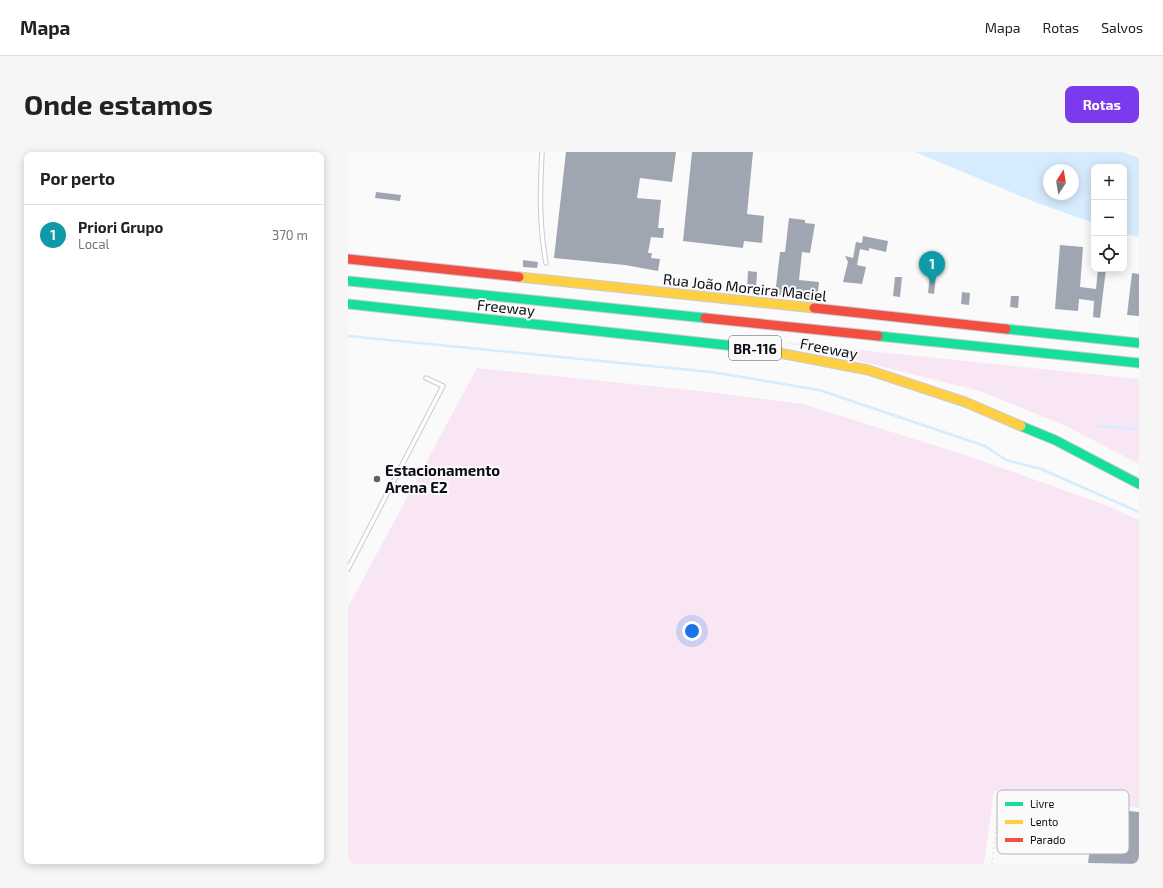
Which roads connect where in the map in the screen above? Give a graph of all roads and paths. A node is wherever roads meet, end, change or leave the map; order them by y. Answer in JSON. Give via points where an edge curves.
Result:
{"nodes":[{"id":1,"x":542,"y":152,"type":"edge"},
{"id":2,"x":348,"y":259,"type":"edge"},
{"id":3,"x":546,"y":263,"type":"dead end"},
{"id":4,"x":348,"y":282,"type":"edge"},
{"id":5,"x":348,"y":304,"type":"edge"},
{"id":6,"x":1139,"y":343,"type":"edge"},
{"id":7,"x":1139,"y":363,"type":"edge"},
{"id":8,"x":426,"y":378,"type":"dead end"},
{"id":9,"x":1139,"y":484,"type":"edge"},
{"id":10,"x":348,"y":569,"type":"edge"},
{"id":11,"x":997,"y":820,"type":"edge"},
{"id":12,"x":992,"y":864,"type":"edge"}],
"edges":[{"from":1,"to":3,"type":"lane","via":[[539,203]]},
{"from":2,"to":6,"type":"main road","name":"Rua João Moreira Maciel"},
{"from":4,"to":7,"type":"main road","name":"Freeway","number":"BR-116"},
{"from":5,"to":9,"type":"main road","name":"Freeway","number":"BR-116","via":[[759,349],[868,370],[965,402],[1055,440]]},
{"from":8,"to":10,"type":"lane","via":[[443,386]]},
{"from":11,"to":12,"type":"path"}]}
